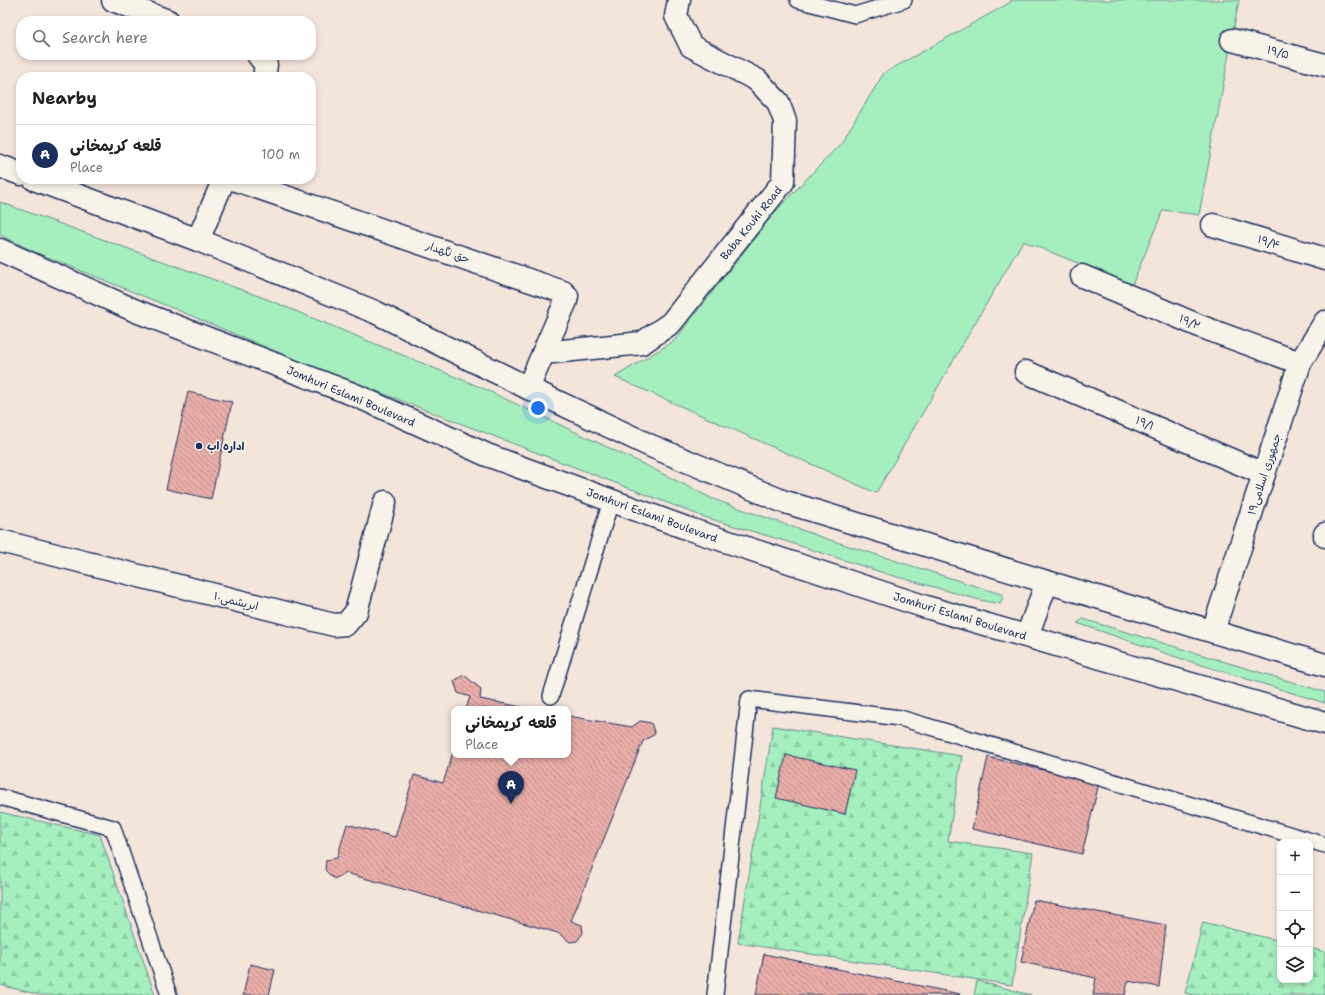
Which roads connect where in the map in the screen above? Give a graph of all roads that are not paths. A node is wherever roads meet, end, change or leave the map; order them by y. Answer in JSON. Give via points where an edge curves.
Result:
{"nodes":[{"id":1,"x":113,"y":0,"type":"edge"},
{"id":2,"x":678,"y":0,"type":"edge"},
{"id":3,"x":798,"y":0,"type":"edge"},
{"id":4,"x":904,"y":0,"type":"edge"},
{"id":5,"x":155,"y":16,"type":"edge"},
{"id":6,"x":1232,"y":40,"type":"dead end"},
{"id":7,"x":1325,"y":65,"type":"edge"},
{"id":8,"x":0,"y":166,"type":"edge"},
{"id":9,"x":16,"y":172,"type":"edge"},
{"id":10,"x":47,"y":184,"type":"edge"},
{"id":11,"x":222,"y":184,"type":"edge"},
{"id":12,"x":248,"y":184,"type":"edge"},
{"id":13,"x":1213,"y":225,"type":"dead end"},
{"id":14,"x":198,"y":240,"type":"junction"},
{"id":15,"x":0,"y":250,"type":"edge"},
{"id":16,"x":1325,"y":259,"type":"edge"},
{"id":17,"x":1082,"y":276,"type":"dead end"},
{"id":18,"x":1325,"y":322,"type":"edge"},
{"id":19,"x":543,"y":353,"type":"junction"},
{"id":20,"x":1300,"y":363,"type":"junction"},
{"id":21,"x":1026,"y":372,"type":"dead end"},
{"id":22,"x":528,"y":388,"type":"junction"},
{"id":23,"x":1264,"y":474,"type":"junction"},
{"id":24,"x":611,"y":501,"type":"junction"},
{"id":25,"x":385,"y":502,"type":"dead end"},
{"id":26,"x":0,"y":541,"type":"edge"},
{"id":27,"x":1047,"y":582,"type":"junction"},
{"id":28,"x":1214,"y":631,"type":"junction"},
{"id":29,"x":1027,"y":636,"type":"junction"},
{"id":30,"x":1325,"y":666,"type":"edge"},
{"id":31,"x":551,"y":696,"type":"dead end"},
{"id":32,"x":1325,"y":723,"type":"edge"},
{"id":33,"x":0,"y":797,"type":"edge"},
{"id":34,"x":1325,"y":845,"type":"edge"},
{"id":35,"x":169,"y":995,"type":"edge"},
{"id":36,"x":715,"y":995,"type":"edge"}],
"edges":[{"from":1,"to":5,"type":"main road"},
{"from":2,"to":19,"type":"main road","name":"Baba Kouhi Road","via":[[676,16],[691,46],[756,80],[778,102],[785,121],[783,182],[671,323],[642,343]]},
{"from":3,"to":4,"type":"lane","via":[[855,15]]},
{"from":6,"to":7,"type":"main road","name":"۱۹/۵"},
{"from":8,"to":9,"type":"main road"},
{"from":10,"to":14,"type":"main road"},
{"from":11,"to":14,"type":"main road"},
{"from":12,"to":19,"type":"main road","name":"حق نگهدار","via":[[563,292],[567,296],[566,301]]},
{"from":13,"to":16,"type":"main road","name":"۱۹/۴"},
{"from":14,"to":22,"type":"main road","via":[[375,312]]},
{"from":15,"to":24,"type":"main road","name":"Jomhuri Eslami Boulevard","via":[[136,311],[355,395],[486,454]]},
{"from":17,"to":20,"type":"main road","name":"۱۹/۲","via":[[1202,327]]},
{"from":18,"to":20,"type":"main road","name":"جمهوری اسلامی۱۹"},
{"from":19,"to":22,"type":"main road","name":"حق نگهدار"},
{"from":20,"to":23,"type":"main road","name":"جمهوری اسلامی۱۹"},
{"from":21,"to":23,"type":"main road","name":"۱۹/۱"},
{"from":22,"to":27,"type":"main road","via":[[651,446],[782,501]]},
{"from":23,"to":28,"type":"main road","name":"جمهوری اسلامی۱۹"},
{"from":24,"to":29,"type":"main road","name":"Jomhuri Eslami Boulevard","via":[[919,604]]},
{"from":24,"to":31,"type":"lane"},
{"from":25,"to":26,"type":"main road","name":"ابریشمی۱۰","via":[[356,612],[346,624],[334,625]]},
{"from":27,"to":28,"type":"main road"},
{"from":27,"to":29,"type":"main road"},
{"from":28,"to":30,"type":"main road"},
{"from":29,"to":32,"type":"main road","name":"Jomhuri Eslami Boulevard"},
{"from":33,"to":35,"type":"lane","via":[[113,828]]},
{"from":34,"to":36,"type":"lane","via":[[900,718],[749,699]]}]}
